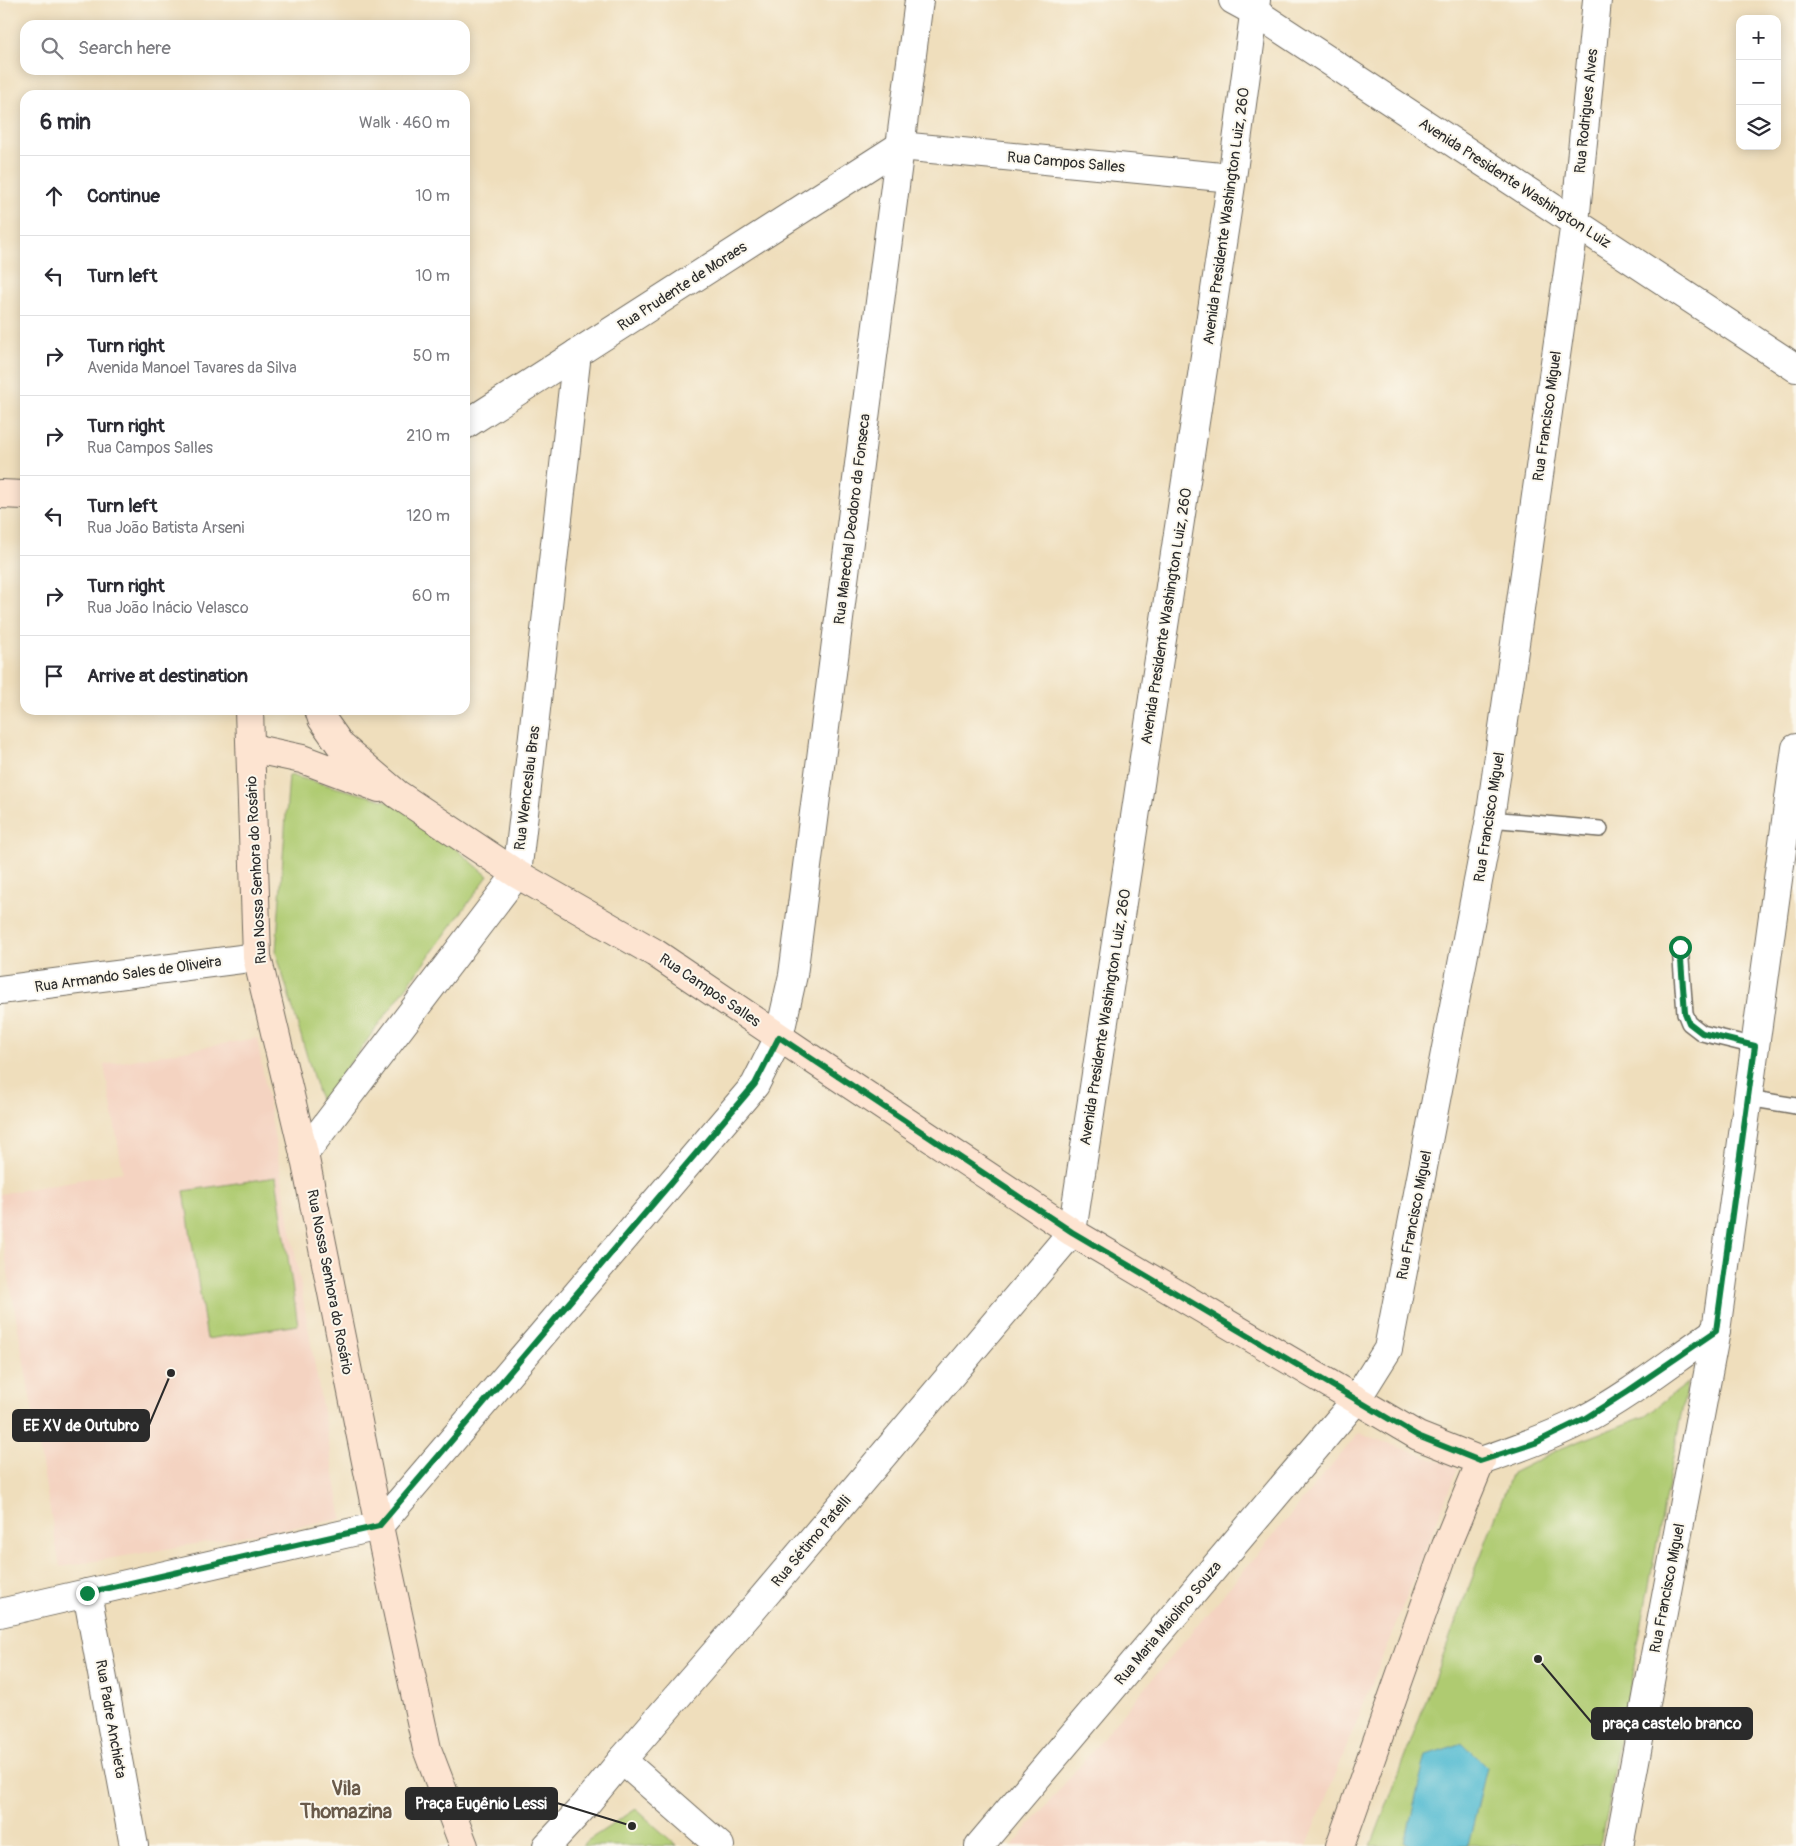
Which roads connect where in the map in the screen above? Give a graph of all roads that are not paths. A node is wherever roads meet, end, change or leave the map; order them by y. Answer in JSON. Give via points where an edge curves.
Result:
{"nodes":[{"id":1,"x":919,"y":0,"type":"edge"},
{"id":2,"x":1597,"y":0,"type":"edge"},
{"id":3,"x":1248,"y":4,"type":"edge"},
{"id":4,"x":900,"y":146,"type":"junction"},
{"id":5,"x":1232,"y":178,"type":"junction"},
{"id":6,"x":1574,"y":222,"type":"junction"},
{"id":7,"x":577,"y":354,"type":"junction"},
{"id":8,"x":1796,"y":368,"type":"edge"},
{"id":9,"x":470,"y":422,"type":"edge"},
{"id":10,"x":0,"y":494,"type":"edge"},
{"id":11,"x":20,"y":495,"type":"edge"},
{"id":12,"x":250,"y":715,"type":"edge"},
{"id":13,"x":321,"y":715,"type":"edge"},
{"id":14,"x":251,"y":748,"type":"junction"},
{"id":15,"x":1796,"y":748,"type":"edge"},
{"id":16,"x":397,"y":794,"type":"junction"},
{"id":17,"x":1490,"y":819,"type":"junction"},
{"id":18,"x":1600,"y":829,"type":"dead end"},
{"id":19,"x":517,"y":874,"type":"junction"},
{"id":20,"x":1680,"y":947,"type":"dead end"},
{"id":21,"x":257,"y":957,"type":"junction"},
{"id":22,"x":0,"y":990,"type":"edge"},
{"id":23,"x":779,"y":1037,"type":"junction"},
{"id":24,"x":1755,"y":1046,"type":"junction"},
{"id":25,"x":1748,"y":1098,"type":"junction"},
{"id":26,"x":1796,"y":1106,"type":"edge"},
{"id":27,"x":304,"y":1154,"type":"junction"},
{"id":28,"x":1072,"y":1232,"type":"junction"},
{"id":29,"x":1716,"y":1331,"type":"junction"},
{"id":30,"x":1356,"y":1400,"type":"junction"},
{"id":31,"x":1480,"y":1461,"type":"junction"},
{"id":32,"x":379,"y":1526,"type":"junction"},
{"id":33,"x":87,"y":1593,"type":"junction"},
{"id":34,"x":0,"y":1613,"type":"edge"},
{"id":35,"x":622,"y":1760,"type":"junction"},
{"id":36,"x":134,"y":1846,"type":"edge"},
{"id":37,"x":464,"y":1846,"type":"edge"},
{"id":38,"x":547,"y":1846,"type":"edge"},
{"id":39,"x":720,"y":1846,"type":"edge"},
{"id":40,"x":979,"y":1846,"type":"edge"},
{"id":41,"x":1340,"y":1846,"type":"edge"},
{"id":42,"x":1619,"y":1846,"type":"edge"}],
"edges":[{"from":1,"to":4,"type":"street","name":"Rua Marechal Deodoro da Fonseca"},
{"from":2,"to":6,"type":"street","name":"Rua Rodrigues Alves"},
{"from":3,"to":5,"type":"street","name":"Avenida Presidente Washington Luiz, 260"},
{"from":3,"to":6,"type":"street","name":"Avenida Presidente Washington Luiz"},
{"from":4,"to":5,"type":"street","name":"Rua Campos Salles"},
{"from":4,"to":7,"type":"street","name":"Rua Prudente de Moraes"},
{"from":4,"to":23,"type":"street","name":"Rua Marechal Deodoro da Fonseca","via":[[793,975]]},
{"from":5,"to":28,"type":"street","name":"Avenida Presidente Washington Luiz, 260"},
{"from":6,"to":8,"type":"street","name":"Avenida Presidente Washington Luiz"},
{"from":6,"to":17,"type":"street","name":"Rua Francisco Miguel"},
{"from":7,"to":9,"type":"street","name":"Rua Prudente de Moraes"},
{"from":7,"to":19,"type":"street","name":"Rua Wenceslau Bras"},
{"from":10,"to":11,"type":"main road"},
{"from":12,"to":14,"type":"main road","name":"Rua Nossa Senhora do Rosário"},
{"from":13,"to":16,"type":"main road","name":"Rua Campos Salles","via":[[341,746]]},
{"from":14,"to":16,"type":"main road","via":[[302,759]]},
{"from":14,"to":21,"type":"main road","name":"Rua Nossa Senhora do Rosário"},
{"from":15,"to":24,"type":"street","name":"Rua Francisco Miguel"},
{"from":16,"to":19,"type":"main road","name":"Rua Campos Salles"},
{"from":17,"to":18,"type":"lane"},
{"from":17,"to":30,"type":"street","name":"Rua Francisco Miguel","via":[[1388,1349]]},
{"from":19,"to":23,"type":"main road","name":"Rua Campos Salles","via":[[655,953]]},
{"from":19,"to":27,"type":"street"},
{"from":20,"to":24,"type":"lane","via":[[1685,1013],[1689,1023],[1702,1033]]},
{"from":21,"to":22,"type":"street","name":"Rua Armando Sales de Oliveira"},
{"from":21,"to":27,"type":"main road","name":"Rua Nossa Senhora do Rosário"},
{"from":23,"to":28,"type":"main road","name":"Rua Campos Salles"},
{"from":23,"to":32,"type":"street","name":"Rua Marechal Deodoro da Fonseca","via":[[755,1084]]},
{"from":24,"to":25,"type":"street","name":"Rua Francisco Miguel"},
{"from":25,"to":26,"type":"lane"},
{"from":25,"to":29,"type":"street","name":"Rua Francisco Miguel"},
{"from":27,"to":32,"type":"main road","name":"Rua Nossa Senhora do Rosário"},
{"from":28,"to":30,"type":"main road","name":"Rua Campos Salles"},
{"from":28,"to":35,"type":"street","name":"Rua Sétimo Patelli"},
{"from":29,"to":31,"type":"street","via":[[1584,1419],[1535,1443]]},
{"from":29,"to":42,"type":"street","name":"Rua Francisco Miguel"},
{"from":30,"to":31,"type":"main road","name":"Rua Campos Salles","via":[[1418,1436]]},
{"from":30,"to":40,"type":"street","name":"Rua Maria Maiolino Souza"},
{"from":31,"to":41,"type":"main road","via":[[1446,1546]]},
{"from":32,"to":33,"type":"street"},
{"from":32,"to":37,"type":"main road","name":"Rua Nossa Senhora do Rosário","via":[[427,1749]]},
{"from":33,"to":34,"type":"street"},
{"from":33,"to":36,"type":"street","name":"Rua Padre Anchieta"},
{"from":35,"to":38,"type":"street","name":"Rua Sétimo Patelli"},
{"from":35,"to":39,"type":"street"}]}
